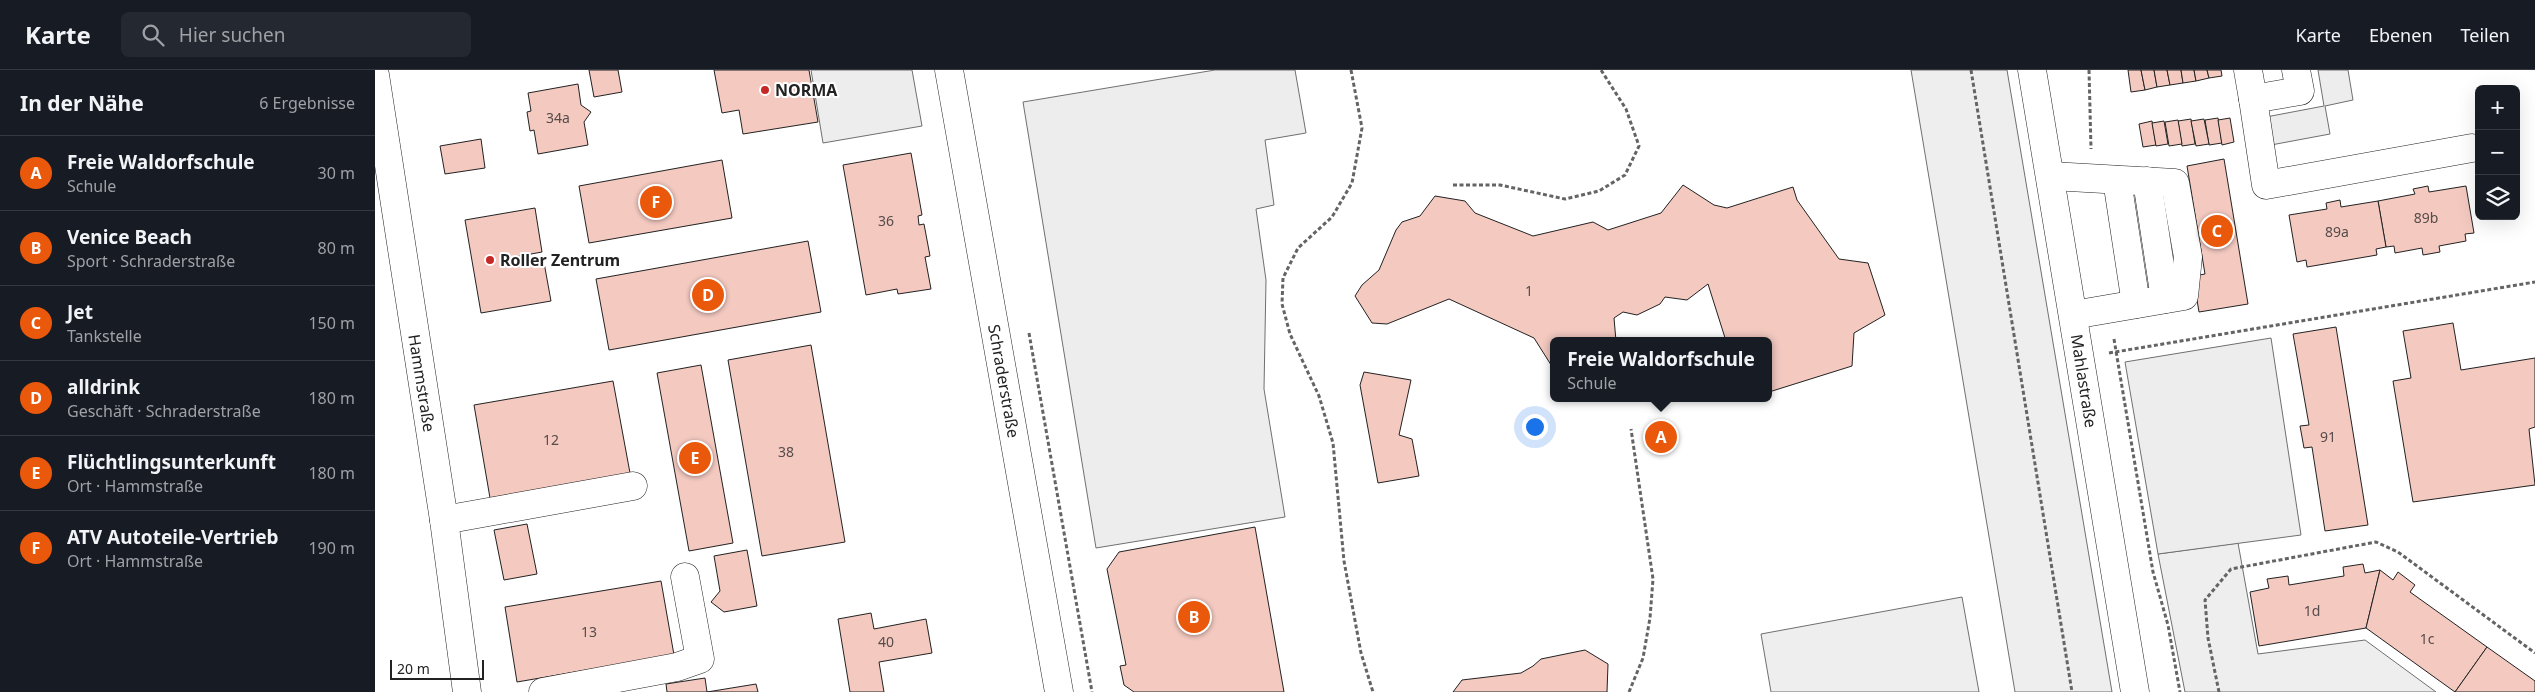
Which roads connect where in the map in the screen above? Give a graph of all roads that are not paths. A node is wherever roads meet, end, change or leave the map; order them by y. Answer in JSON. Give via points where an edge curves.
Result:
{"nodes":[{"id":1,"x":949,"y":70,"type":"edge"},
{"id":2,"x":2032,"y":70,"type":"edge"},
{"id":3,"x":2248,"y":70,"type":"edge"},
{"id":4,"x":2296,"y":70,"type":"edge"},
{"id":5,"x":375,"y":75,"type":"edge"},
{"id":6,"x":2253,"y":99,"type":"junction"},
{"id":7,"x":2472,"y":148,"type":"dead end"},
{"id":8,"x":2051,"y":176,"type":"junction"},
{"id":9,"x":2105,"y":179,"type":"junction"},
{"id":10,"x":2136,"y":304,"type":"junction"},
{"id":11,"x":2073,"y":315,"type":"junction"},
{"id":12,"x":633,"y":486,"type":"dead end"},
{"id":13,"x":444,"y":520,"type":"junction"},
{"id":14,"x":685,"y":577,"type":"dead end"},
{"id":15,"x":467,"y":692,"type":"edge"},
{"id":16,"x":543,"y":692,"type":"edge"},
{"id":17,"x":1059,"y":692,"type":"edge"},
{"id":18,"x":2135,"y":692,"type":"edge"}],
"edges":[{"from":1,"to":17,"type":"street","name":"Schraderstraße"},
{"from":2,"to":8,"type":"street","name":"Mahlastraße"},
{"from":3,"to":6,"type":"street"},
{"from":4,"to":6,"type":"street","via":[[2300,91]]},
{"from":5,"to":13,"type":"street","name":"Hammstraße"},
{"from":6,"to":7,"type":"street","via":[[2266,185]]},
{"from":8,"to":9,"type":"street"},
{"from":8,"to":11,"type":"street","name":"Mahlastraße"},
{"from":9,"to":10,"type":"street"},
{"from":9,"to":10,"type":"street","via":[[2175,183],[2188,257],[2184,296]]},
{"from":10,"to":11,"type":"street"},
{"from":11,"to":18,"type":"street","name":"Mahlastraße"},
{"from":12,"to":13,"type":"street"},
{"from":13,"to":15,"type":"street","name":"Hammstraße"},
{"from":14,"to":16,"type":"street","via":[[700,659],[677,667]]}]}
